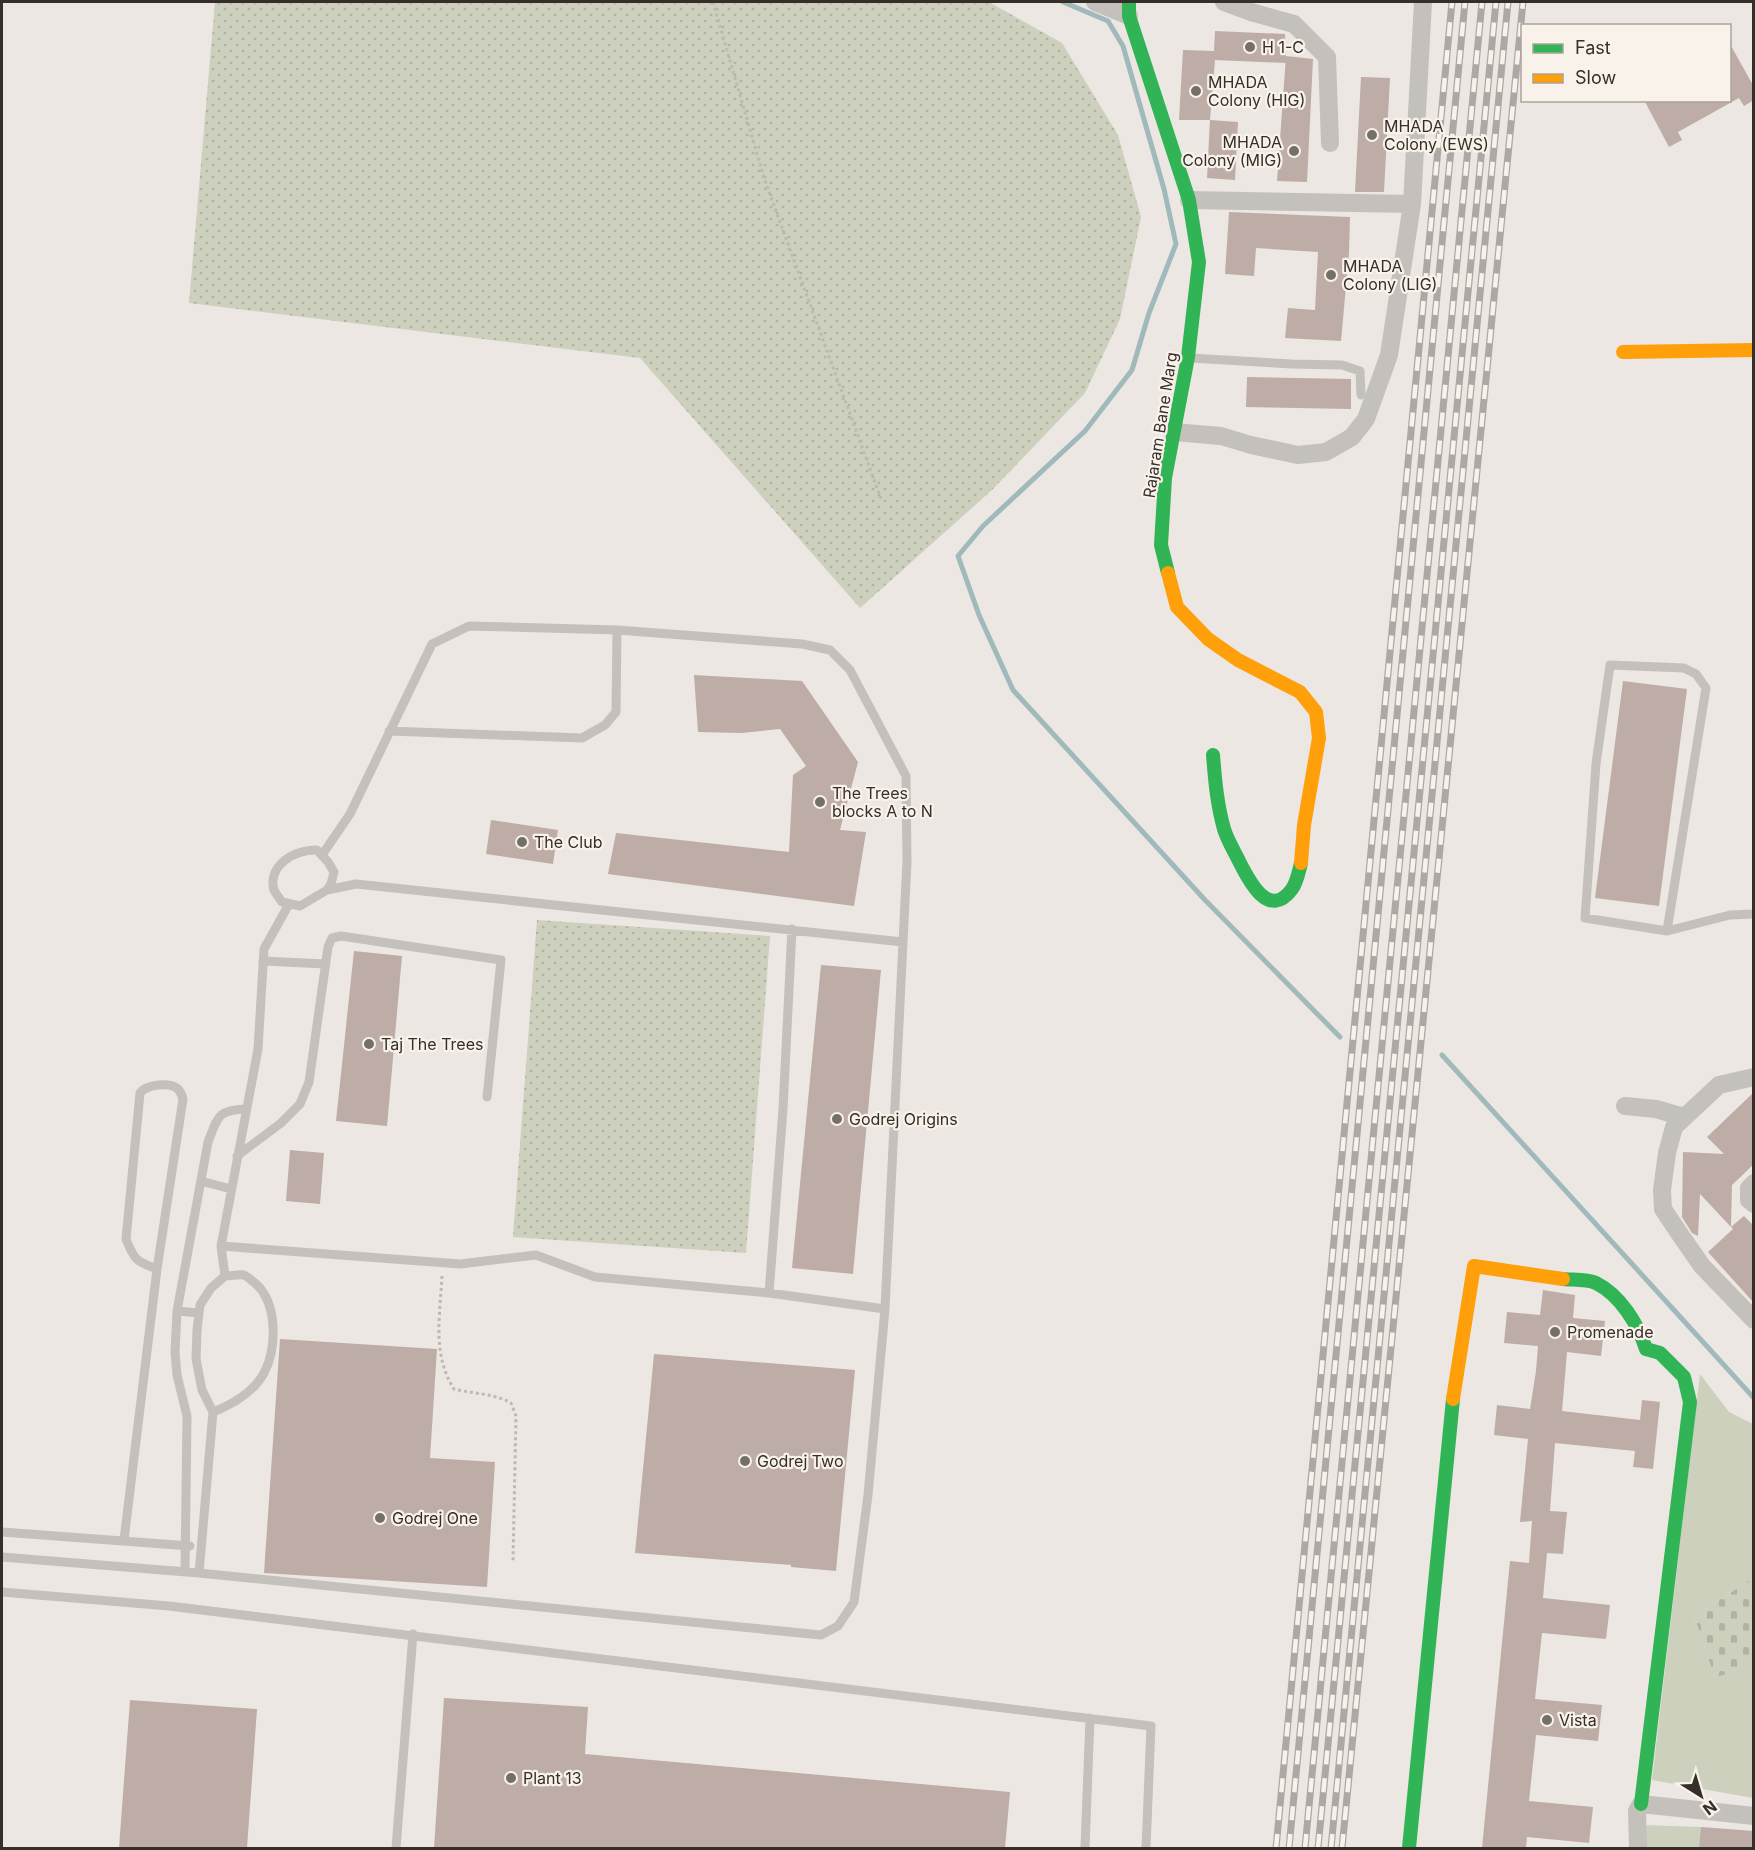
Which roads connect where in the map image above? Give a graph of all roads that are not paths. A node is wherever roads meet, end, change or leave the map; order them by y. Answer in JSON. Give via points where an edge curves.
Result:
{"nodes":[{"id":1,"x":1095,"y":2,"type":"edge"},
{"id":2,"x":1224,"y":2,"type":"edge"},
{"id":3,"x":1423,"y":2,"type":"edge"},
{"id":4,"x":1129,"y":9,"type":"edge"},
{"id":5,"x":1330,"y":143,"type":"dead end"},
{"id":6,"x":1189,"y":200,"type":"junction"},
{"id":7,"x":1412,"y":204,"type":"junction"},
{"id":8,"x":1754,"y":350,"type":"edge"},
{"id":9,"x":1623,"y":352,"type":"dead end"},
{"id":10,"x":1188,"y":357,"type":"junction"},
{"id":11,"x":1361,"y":395,"type":"dead end"},
{"id":12,"x":1174,"y":432,"type":"junction"},
{"id":13,"x":617,"y":630,"type":"junction"},
{"id":14,"x":389,"y":731,"type":"junction"},
{"id":15,"x":1214,"y":755,"type":"dead end"},
{"id":16,"x":322,"y":855,"type":"junction"},
{"id":17,"x":327,"y":890,"type":"junction"},
{"id":18,"x":289,"y":904,"type":"junction"},
{"id":19,"x":1754,"y":914,"type":"edge"},
{"id":20,"x":792,"y":930,"type":"junction"},
{"id":21,"x":1667,"y":931,"type":"junction"},
{"id":22,"x":903,"y":942,"type":"junction"},
{"id":23,"x":263,"y":960,"type":"junction"},
{"id":24,"x":326,"y":964,"type":"junction"},
{"id":25,"x":1754,"y":1077,"type":"edge"},
{"id":26,"x":487,"y":1097,"type":"dead end"},
{"id":27,"x":1625,"y":1106,"type":"dead end"},
{"id":28,"x":246,"y":1109,"type":"junction"},
{"id":29,"x":1684,"y":1118,"type":"junction"},
{"id":30,"x":237,"y":1156,"type":"junction"},
{"id":31,"x":201,"y":1181,"type":"junction"},
{"id":32,"x":1754,"y":1183,"type":"edge"},
{"id":33,"x":231,"y":1190,"type":"junction"},
{"id":34,"x":1754,"y":1204,"type":"edge"},
{"id":35,"x":221,"y":1246,"type":"junction"},
{"id":36,"x":157,"y":1269,"type":"junction"},
{"id":37,"x":225,"y":1276,"type":"junction"},
{"id":38,"x":769,"y":1293,"type":"junction"},
{"id":39,"x":885,"y":1309,"type":"junction"},
{"id":40,"x":177,"y":1311,"type":"junction"},
{"id":41,"x":199,"y":1313,"type":"junction"},
{"id":42,"x":1754,"y":1320,"type":"edge"},
{"id":43,"x":213,"y":1412,"type":"junction"},
{"id":44,"x":2,"y":1532,"type":"edge"},
{"id":45,"x":124,"y":1540,"type":"junction"},
{"id":46,"x":186,"y":1545,"type":"junction"},
{"id":47,"x":201,"y":1546,"type":"junction"},
{"id":48,"x":2,"y":1557,"type":"edge"},
{"id":49,"x":185,"y":1571,"type":"junction"},
{"id":50,"x":199,"y":1573,"type":"junction"},
{"id":51,"x":2,"y":1592,"type":"edge"},
{"id":52,"x":413,"y":1634,"type":"junction"},
{"id":53,"x":1090,"y":1719,"type":"junction"},
{"id":54,"x":1641,"y":1804,"type":"junction"},
{"id":55,"x":1754,"y":1816,"type":"edge"},
{"id":56,"x":396,"y":1848,"type":"edge"},
{"id":57,"x":1085,"y":1848,"type":"edge"},
{"id":58,"x":1146,"y":1848,"type":"edge"},
{"id":59,"x":1409,"y":1848,"type":"edge"},
{"id":60,"x":1638,"y":1848,"type":"edge"}],
"edges":[{"from":1,"to":4,"type":"street"},
{"from":2,"to":5,"type":"street","via":[[1294,24],[1327,57]]},
{"from":3,"to":7,"type":"street"},
{"from":4,"to":6,"type":"street","name":"Rajaram Bane Marg"},
{"from":6,"to":7,"type":"street"},
{"from":6,"to":10,"type":"street","name":"Rajaram Bane Marg","via":[[1199,262]]},
{"from":7,"to":12,"type":"street","via":[[1389,355],[1366,419],[1352,437],[1326,452],[1298,455],[1221,436]]},
{"from":8,"to":9,"type":"street"},
{"from":10,"to":11,"type":"lane","via":[[1342,365],[1360,371]]},
{"from":10,"to":12,"type":"street","name":"Rajaram Bane Marg"},
{"from":12,"to":15,"type":"street","name":"Rajaram Bane Marg","via":[[1165,478],[1161,545],[1177,607],[1208,639],[1238,660],[1300,692],[1316,712],[1319,738],[1304,825],[1303,858],[1293,888],[1285,896],[1275,900],[1263,897],[1254,890],[1244,871],[1225,832],[1216,796]]},
{"from":13,"to":14,"type":"lane","via":[[469,626],[432,644]]},
{"from":13,"to":14,"type":"lane","via":[[616,712],[605,725],[582,738]]},
{"from":13,"to":22,"type":"lane","via":[[802,644],[830,650],[850,670],[906,776]]},
{"from":14,"to":16,"type":"lane","via":[[350,814]]},
{"from":16,"to":17,"type":"lane","via":[[334,872]]},
{"from":16,"to":18,"type":"lane","via":[[306,849],[282,863],[274,876],[274,890],[282,902]]},
{"from":17,"to":18,"type":"lane","via":[[300,906]]},
{"from":17,"to":20,"type":"lane","via":[[356,884]]},
{"from":18,"to":23,"type":"lane","via":[[264,949]]},
{"from":19,"to":21,"type":"lane","via":[[1730,915]]},
{"from":20,"to":22,"type":"lane"},
{"from":20,"to":38,"type":"lane"},
{"from":21,"to":21,"type":"lane","via":[[1585,918],[1596,764],[1610,665],[1684,668],[1696,674],[1706,688]]},
{"from":22,"to":39,"type":"lane"},
{"from":23,"to":24,"type":"lane"},
{"from":23,"to":28,"type":"lane","via":[[258,1049]]},
{"from":24,"to":26,"type":"lane","via":[[332,938],[341,936],[501,960]]},
{"from":24,"to":30,"type":"lane","via":[[309,1082],[300,1104]]},
{"from":25,"to":29,"type":"street","via":[[1719,1085]]},
{"from":27,"to":29,"type":"street","via":[[1656,1108]]},
{"from":28,"to":30,"type":"lane"},
{"from":28,"to":31,"type":"lane","via":[[228,1110],[217,1118]]},
{"from":29,"to":42,"type":"street","via":[[1674,1127],[1667,1153],[1662,1190],[1664,1209],[1702,1266]]},
{"from":30,"to":33,"type":"lane"},
{"from":31,"to":33,"type":"lane"},
{"from":31,"to":40,"type":"lane"},
{"from":32,"to":34,"type":"street","via":[[1749,1188],[1749,1200]]},
{"from":33,"to":35,"type":"lane"},
{"from":35,"to":37,"type":"lane"},
{"from":35,"to":38,"type":"lane","via":[[460,1264],[536,1255],[595,1276]]},
{"from":36,"to":36,"type":"lane","via":[[183,1098],[176,1087],[151,1085],[140,1093],[126,1239],[132,1256]]},
{"from":36,"to":45,"type":"lane"},
{"from":37,"to":41,"type":"lane","via":[[211,1288]]},
{"from":37,"to":43,"type":"lane","via":[[244,1275],[270,1303],[271,1348],[264,1373],[253,1387],[238,1400]]},
{"from":38,"to":39,"type":"lane"},
{"from":39,"to":50,"type":"lane","via":[[854,1602],[838,1626],[821,1635]]},
{"from":40,"to":41,"type":"lane"},
{"from":40,"to":46,"type":"lane","via":[[177,1375],[187,1416]]},
{"from":41,"to":43,"type":"lane","via":[[196,1359],[202,1390]]},
{"from":43,"to":47,"type":"lane"},
{"from":44,"to":45,"type":"lane"},
{"from":45,"to":46,"type":"lane"},
{"from":46,"to":47,"type":"lane"},
{"from":46,"to":49,"type":"lane"},
{"from":47,"to":50,"type":"lane"},
{"from":48,"to":49,"type":"lane"},
{"from":49,"to":50,"type":"lane"},
{"from":51,"to":52,"type":"lane","via":[[169,1606]]},
{"from":52,"to":53,"type":"lane"},
{"from":52,"to":56,"type":"lane"},
{"from":53,"to":57,"type":"lane"},
{"from":53,"to":58,"type":"lane","via":[[1151,1726]]},
{"from":54,"to":55,"type":"street"},
{"from":54,"to":59,"type":"street","via":[[1690,1402],[1684,1377],[1660,1353],[1646,1349],[1639,1328],[1616,1299],[1595,1283],[1474,1266],[1453,1396]]},
{"from":54,"to":60,"type":"street","via":[[1637,1811]]}]}
